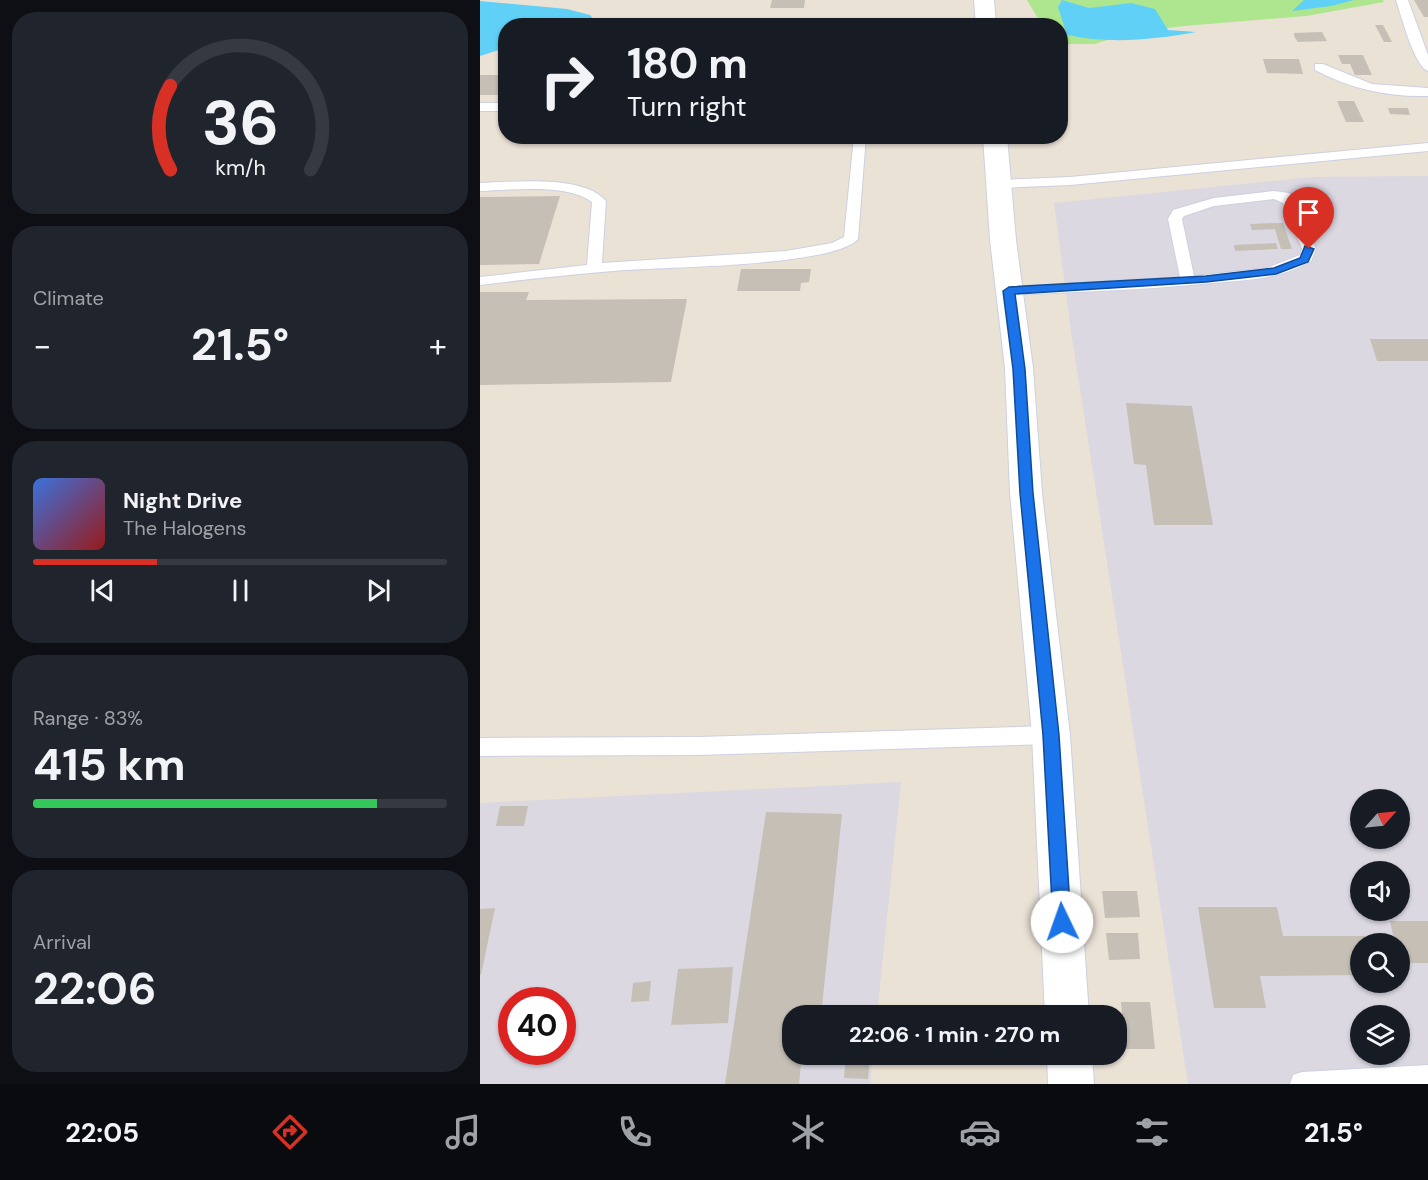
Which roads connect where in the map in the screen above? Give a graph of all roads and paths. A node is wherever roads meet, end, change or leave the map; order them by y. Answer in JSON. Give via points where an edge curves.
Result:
{"nodes":[{"id":1,"x":984,"y":0,"type":"edge"},
{"id":2,"x":1401,"y":0,"type":"edge"},
{"id":3,"x":985,"y":18,"type":"edge"},
{"id":4,"x":1319,"y":67,"type":"dead end"},
{"id":5,"x":1428,"y":67,"type":"edge"},
{"id":6,"x":1428,"y":92,"type":"edge"},
{"id":7,"x":480,"y":107,"type":"edge"},
{"id":8,"x":498,"y":107,"type":"edge"},
{"id":9,"x":859,"y":144,"type":"edge"},
{"id":10,"x":996,"y":144,"type":"edge"},
{"id":11,"x":1428,"y":147,"type":"edge"},
{"id":12,"x":1000,"y":184,"type":"junction"},
{"id":13,"x":480,"y":187,"type":"edge"},
{"id":14,"x":594,"y":269,"type":"junction"},
{"id":15,"x":1188,"y":280,"type":"junction"},
{"id":16,"x":480,"y":281,"type":"edge"},
{"id":17,"x":1009,"y":291,"type":"junction"},
{"id":18,"x":1051,"y":735,"type":"junction"},
{"id":19,"x":480,"y":747,"type":"edge"},
{"id":20,"x":1066,"y":1005,"type":"edge"},
{"id":21,"x":1070,"y":1065,"type":"edge"},
{"id":22,"x":1428,"y":1077,"type":"edge"},
{"id":23,"x":1071,"y":1084,"type":"edge"},
{"id":24,"x":1302,"y":1084,"type":"edge"}],
"edges":[{"from":1,"to":3,"type":"street"},
{"from":2,"to":5,"type":"lane"},
{"from":4,"to":6,"type":"lane","via":[[1369,88]]},
{"from":7,"to":8,"type":"lane"},
{"from":9,"to":14,"type":"lane","via":[[851,238],[845,243],[830,249],[770,256]]},
{"from":10,"to":12,"type":"street"},
{"from":11,"to":12,"type":"lane","via":[[1092,180]]},
{"from":12,"to":17,"type":"street"},
{"from":13,"to":14,"type":"lane","via":[[576,189],[596,196],[599,201]]},
{"from":14,"to":16,"type":"lane"},
{"from":15,"to":15,"type":"lane","via":[[1174,219],[1178,213],[1204,204],[1264,196],[1284,196],[1289,201],[1309,249],[1304,260],[1276,271]]},
{"from":15,"to":17,"type":"lane"},
{"from":17,"to":18,"type":"street"},
{"from":18,"to":19,"type":"lane","via":[[698,746]]},
{"from":18,"to":20,"type":"street"},
{"from":21,"to":23,"type":"street"},
{"from":22,"to":24,"type":"lane"}]}
